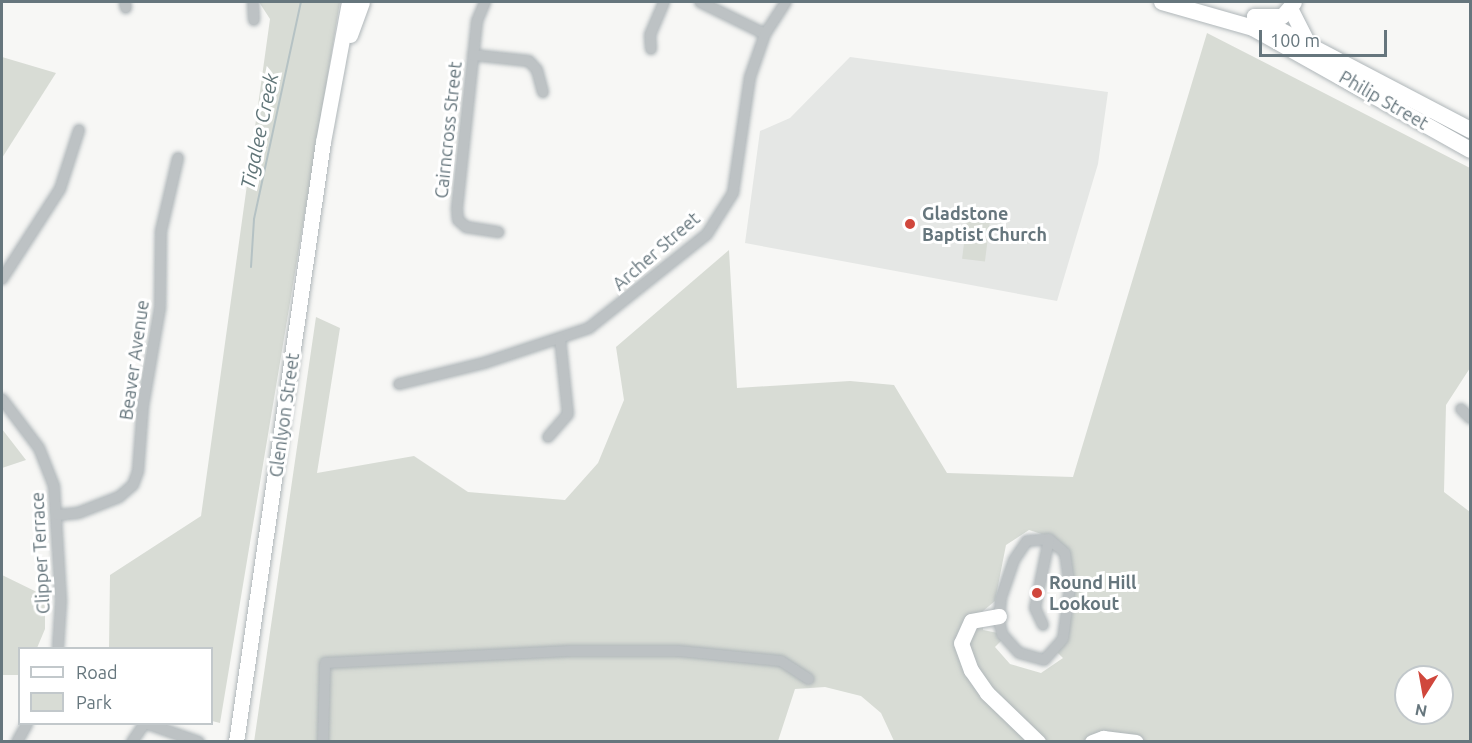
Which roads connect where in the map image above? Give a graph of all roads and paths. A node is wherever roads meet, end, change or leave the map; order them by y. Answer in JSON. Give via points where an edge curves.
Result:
{"nodes":[{"id":1,"x":253,"y":2,"type":"edge"},
{"id":2,"x":349,"y":2,"type":"edge"},
{"id":3,"x":362,"y":2,"type":"edge"},
{"id":4,"x":485,"y":2,"type":"edge"},
{"id":5,"x":664,"y":2,"type":"edge"},
{"id":6,"x":700,"y":2,"type":"edge"},
{"id":7,"x":786,"y":2,"type":"edge"},
{"id":8,"x":1162,"y":2,"type":"edge"},
{"id":9,"x":1209,"y":2,"type":"edge"},
{"id":10,"x":1293,"y":6,"type":"edge"},
{"id":11,"x":1253,"y":16,"type":"junction"},
{"id":12,"x":254,"y":20,"type":"dead end"},
{"id":13,"x":765,"y":34,"type":"junction"},
{"id":14,"x":1308,"y":44,"type":"junction"},
{"id":15,"x":651,"y":49,"type":"dead end"},
{"id":16,"x":473,"y":55,"type":"junction"},
{"id":17,"x":332,"y":88,"type":"junction"},
{"id":18,"x":543,"y":92,"type":"dead end"},
{"id":19,"x":79,"y":130,"type":"dead end"},
{"id":20,"x":1470,"y":130,"type":"edge"},
{"id":21,"x":1470,"y":150,"type":"edge"},
{"id":22,"x":178,"y":158,"type":"dead end"},
{"id":23,"x":499,"y":232,"type":"dead end"},
{"id":24,"x":2,"y":279,"type":"edge"},
{"id":25,"x":560,"y":338,"type":"junction"},
{"id":26,"x":399,"y":384,"type":"dead end"},
{"id":27,"x":2,"y":399,"type":"edge"},
{"id":28,"x":1461,"y":409,"type":"dead end"},
{"id":29,"x":1470,"y":418,"type":"edge"},
{"id":30,"x":548,"y":437,"type":"dead end"},
{"id":31,"x":58,"y":515,"type":"junction"},
{"id":32,"x":1049,"y":539,"type":"junction"},
{"id":33,"x":999,"y":615,"type":"junction"},
{"id":34,"x":1043,"y":625,"type":"dead end"},
{"id":35,"x":58,"y":647,"type":"edge"},
{"id":36,"x":809,"y":679,"type":"dead end"},
{"id":37,"x":26,"y":725,"type":"edge"},
{"id":38,"x":144,"y":725,"type":"edge"},
{"id":39,"x":152,"y":725,"type":"edge"},
{"id":40,"x":17,"y":741,"type":"edge"},
{"id":41,"x":132,"y":741,"type":"edge"},
{"id":42,"x":199,"y":741,"type":"edge"},
{"id":43,"x":236,"y":741,"type":"edge"},
{"id":44,"x":323,"y":741,"type":"edge"},
{"id":45,"x":1038,"y":741,"type":"edge"},
{"id":46,"x":1092,"y":741,"type":"edge"},
{"id":47,"x":1136,"y":741,"type":"edge"}],
"edges":[{"from":1,"to":12,"type":"street"},
{"from":2,"to":17,"type":"main road","name":"Glenlyon Street"},
{"from":3,"to":17,"type":"main road","name":"Glenlyon Street"},
{"from":4,"to":16,"type":"street","name":"Cairncross Street","via":[[477,21]]},
{"from":5,"to":15,"type":"street","via":[[650,35]]},
{"from":6,"to":13,"type":"street"},
{"from":7,"to":13,"type":"street","name":"Archer Street"},
{"from":8,"to":21,"type":"main road","name":"Philip Street","via":[[1253,28]]},
{"from":9,"to":11,"type":"main road","name":"Philip Street"},
{"from":10,"to":11,"type":"main road","via":[[1276,17]]},
{"from":10,"to":14,"type":"main road"},
{"from":11,"to":14,"type":"main road","name":"Philip Street"},
{"from":13,"to":25,"type":"street","name":"Archer Street","via":[[750,77],[733,194],[707,234],[589,328]]},
{"from":14,"to":20,"type":"main road","name":"Philip Street"},
{"from":16,"to":18,"type":"street","via":[[529,61],[537,70]]},
{"from":16,"to":23,"type":"street","name":"Cairncross Street","via":[[457,215],[466,227]]},
{"from":17,"to":43,"type":"main road","name":"Glenlyon Street"},
{"from":19,"to":24,"type":"street","via":[[60,189]]},
{"from":22,"to":31,"type":"street","name":"Beaver Avenue","via":[[161,231],[160,308],[143,406],[138,471],[133,485],[119,498],[78,513]]},
{"from":25,"to":26,"type":"street","name":"Archer Street","via":[[484,363]]},
{"from":25,"to":30,"type":"street","via":[[568,414]]},
{"from":27,"to":31,"type":"street","name":"Clipper Terrace","via":[[39,448],[54,486]]},
{"from":28,"to":29,"type":"street"},
{"from":31,"to":35,"type":"street","name":"Clipper Terrace"},
{"from":32,"to":33,"type":"street","via":[[1027,541],[1014,561]]},
{"from":32,"to":33,"type":"street","via":[[1065,554],[1070,587],[1063,639],[1044,660],[1019,653],[1002,634]]},
{"from":32,"to":34,"type":"street","via":[[1035,608]]},
{"from":33,"to":45,"type":"main road","via":[[971,621],[961,643],[971,670],[987,693]]},
{"from":36,"to":44,"type":"street","via":[[781,661],[679,651],[569,651],[325,663]]},
{"from":37,"to":40,"type":"street"},
{"from":38,"to":41,"type":"street"},
{"from":39,"to":42,"type":"street"},
{"from":46,"to":47,"type":"main road"}]}
